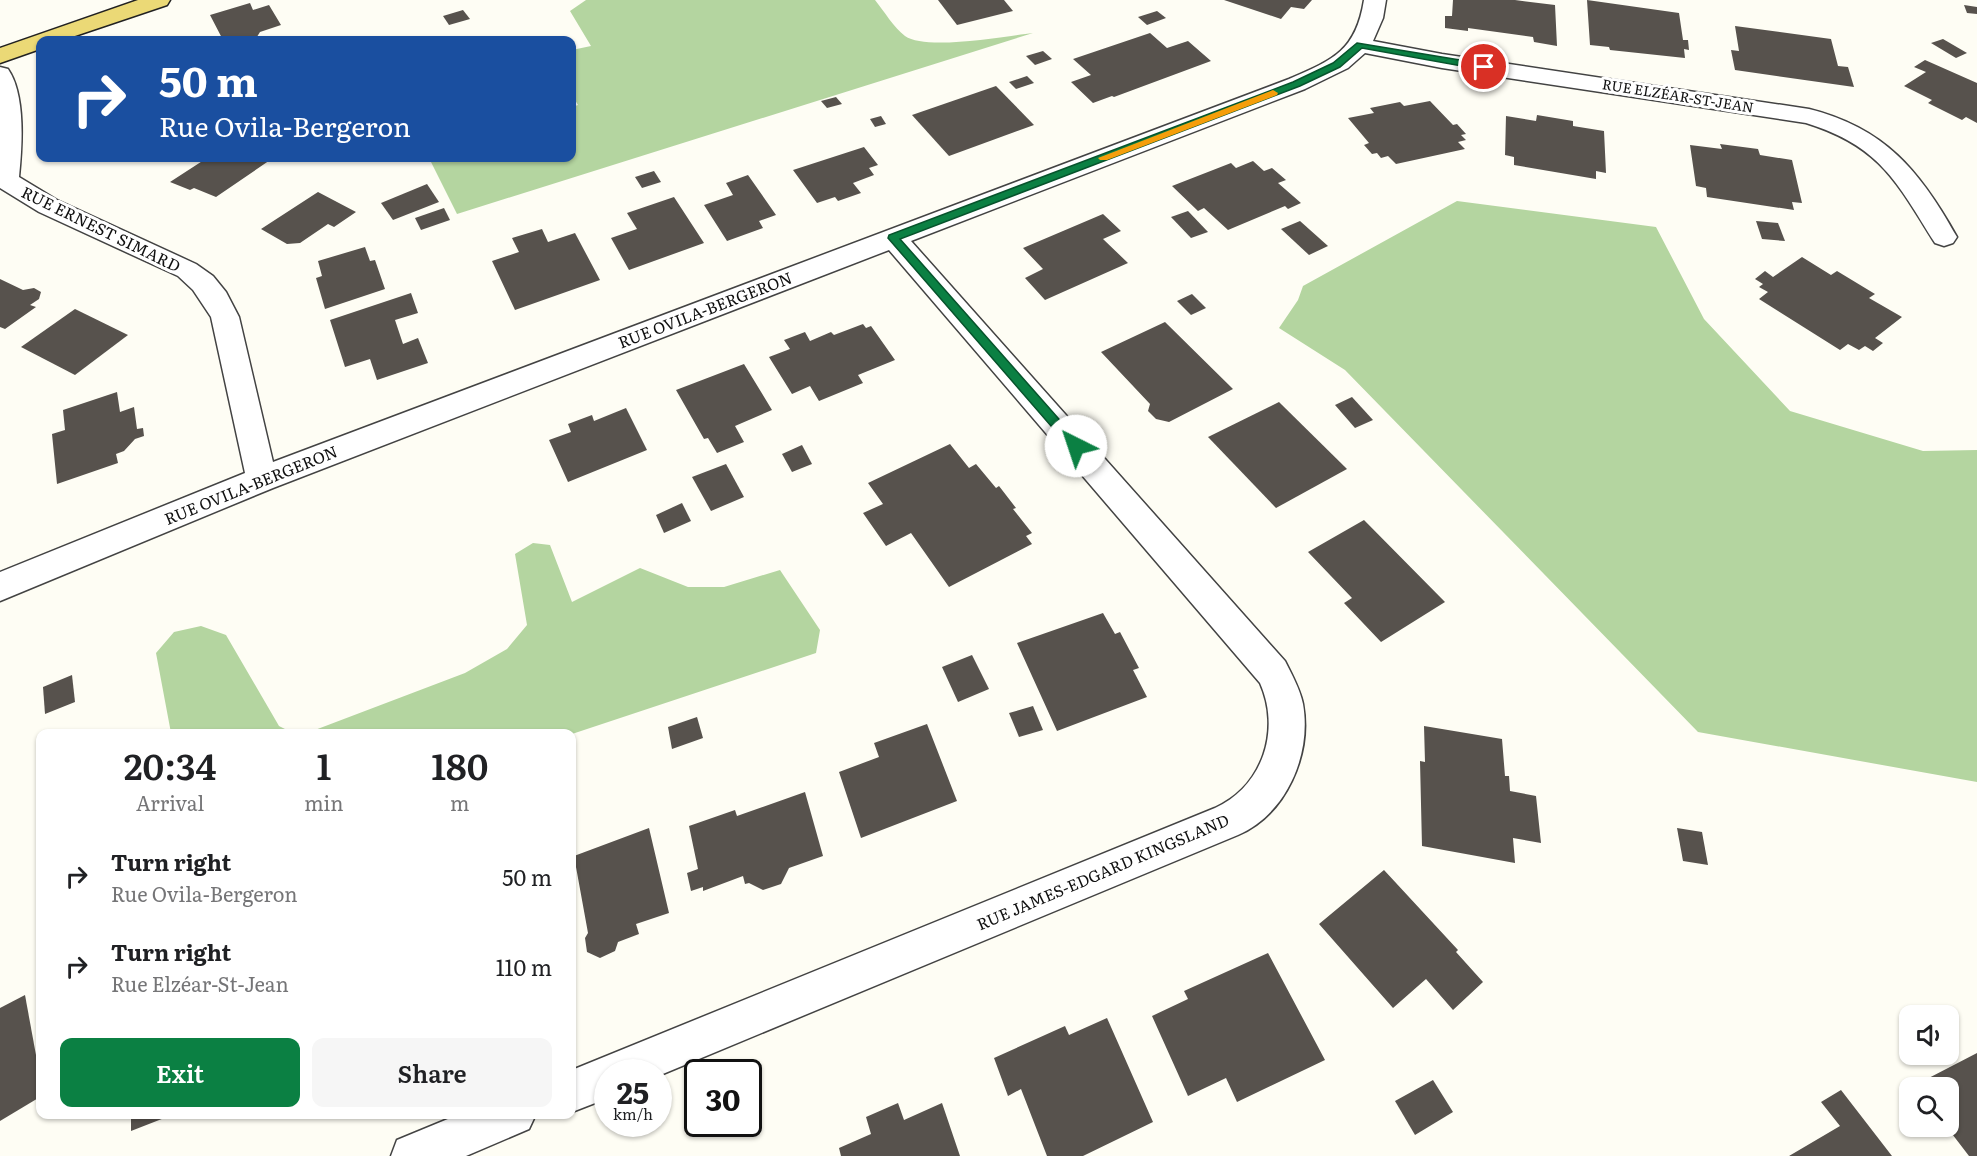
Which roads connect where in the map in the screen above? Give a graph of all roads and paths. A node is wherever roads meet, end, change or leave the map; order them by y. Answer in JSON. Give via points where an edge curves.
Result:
{"nodes":[{"id":1,"x":159,"y":0,"type":"edge"},
{"id":2,"x":1376,"y":0,"type":"edge"},
{"id":3,"x":56,"y":36,"type":"edge"},
{"id":4,"x":36,"y":43,"type":"edge"},
{"id":5,"x":1360,"y":45,"type":"junction"},
{"id":6,"x":0,"y":56,"type":"edge"},
{"id":7,"x":0,"y":74,"type":"edge"},
{"id":8,"x":3,"y":179,"type":"edge"},
{"id":9,"x":1944,"y":237,"type":"dead end"},
{"id":10,"x":893,"y":238,"type":"junction"},
{"id":11,"x":262,"y":479,"type":"junction"},
{"id":12,"x":0,"y":587,"type":"edge"},
{"id":13,"x":648,"y":1059,"type":"edge"},
{"id":14,"x":594,"y":1082,"type":"edge"},
{"id":15,"x":576,"y":1089,"type":"edge"},
{"id":16,"x":502,"y":1119,"type":"edge"},
{"id":17,"x":412,"y":1156,"type":"edge"}],
"edges":[{"from":1,"to":3,"type":"main road"},
{"from":2,"to":5,"type":"street","name":"RUE OVILA-BERGERON","via":[[1372,23]]},
{"from":4,"to":6,"type":"main road"},
{"from":5,"to":9,"type":"street","name":"RUE ELZÉAR-ST-JEAN","via":[[1830,121],[1868,140],[1892,162],[1913,186]]},
{"from":5,"to":10,"type":"street","name":"RUE OVILA-BERGERON","via":[[1336,65],[1297,84]]},
{"from":7,"to":8,"type":"street","name":"RUE ERNEST SIMARD","via":[[9,113],[10,145]]},
{"from":8,"to":11,"type":"street","name":"RUE ERNEST SIMARD","via":[[48,206],[167,259],[203,283],[225,316]]},
{"from":10,"to":11,"type":"street","name":"RUE OVILA-BERGERON"},
{"from":10,"to":13,"type":"street","name":"RUE JAMES-EDGARD KINGSLAND","via":[[1274,672],[1285,701],[1288,732],[1282,762],[1267,789],[1244,812],[1214,827]]},
{"from":11,"to":12,"type":"street","name":"RUE OVILA-BERGERON"},
{"from":14,"to":15,"type":"street"},
{"from":16,"to":17,"type":"street"}]}
